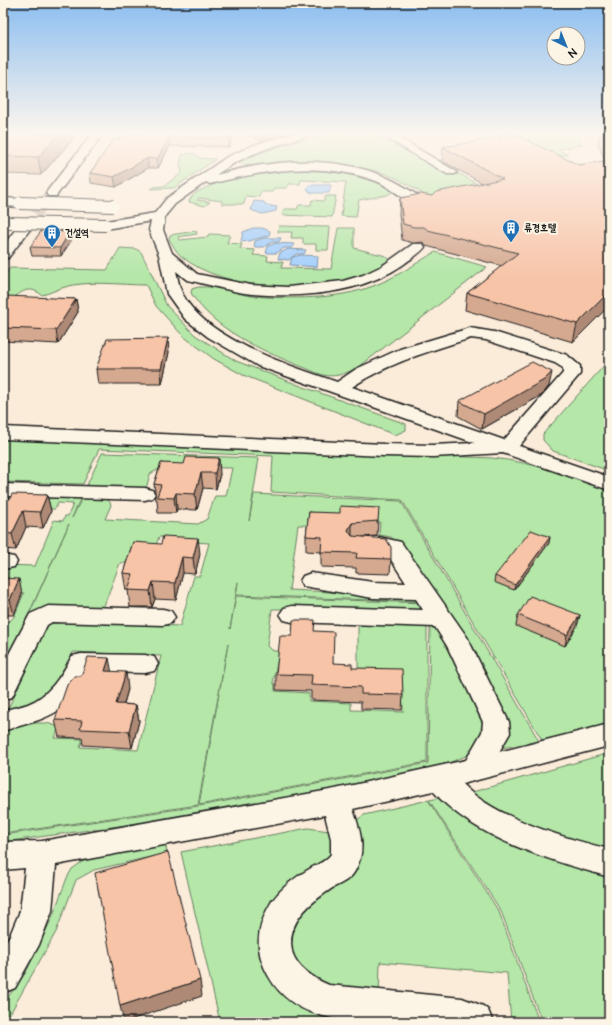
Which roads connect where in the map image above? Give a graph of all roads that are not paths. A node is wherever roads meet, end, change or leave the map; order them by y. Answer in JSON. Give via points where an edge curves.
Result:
{"nodes":[{"id":1,"x":61,"y":182,"type":"edge"},
{"id":2,"x":197,"y":182,"type":"edge"},
{"id":3,"x":205,"y":182,"type":"edge"},
{"id":4,"x":386,"y":182,"type":"edge"},
{"id":5,"x":191,"y":186,"type":"junction"},
{"id":6,"x":52,"y":193,"type":"tunnel mouth"},
{"id":7,"x":3,"y":202,"type":"edge"},
{"id":8,"x":426,"y":207,"type":"edge"},
{"id":9,"x":159,"y":216,"type":"junction"},
{"id":10,"x":6,"y":223,"type":"edge"},
{"id":11,"x":24,"y":228,"type":"tunnel mouth"},
{"id":12,"x":418,"y":247,"type":"dead end"},
{"id":13,"x":3,"y":255,"type":"edge"},
{"id":14,"x":166,"y":255,"type":"junction"},
{"id":15,"x":338,"y":389,"type":"junction"},
{"id":16,"x":3,"y":433,"type":"edge"},
{"id":17,"x":508,"y":447,"type":"junction"},
{"id":18,"x":609,"y":484,"type":"edge"},
{"id":19,"x":3,"y":490,"type":"edge"},
{"id":20,"x":145,"y":494,"type":"dead end"},
{"id":21,"x":360,"y":544,"type":"edge"},
{"id":22,"x":311,"y":581,"type":"dead end"},
{"id":23,"x":422,"y":591,"type":"junction"},
{"id":24,"x":292,"y":614,"type":"dead end"},
{"id":25,"x":163,"y":617,"type":"dead end"},
{"id":26,"x":441,"y":619,"type":"junction"},
{"id":27,"x":145,"y":664,"type":"dead end"},
{"id":28,"x":7,"y":677,"type":"edge"},
{"id":29,"x":3,"y":721,"type":"edge"},
{"id":30,"x":609,"y":735,"type":"edge"},
{"id":31,"x":475,"y":770,"type":"junction"},
{"id":32,"x":438,"y":778,"type":"junction"},
{"id":33,"x":335,"y":801,"type":"junction"},
{"id":34,"x":42,"y":854,"type":"junction"},
{"id":35,"x":3,"y":856,"type":"edge"},
{"id":36,"x":609,"y":863,"type":"edge"},
{"id":37,"x":3,"y":976,"type":"edge"},
{"id":38,"x":476,"y":1022,"type":"edge"}],
"edges":[{"from":1,"to":6,"type":"street"},
{"from":2,"to":5,"type":"street"},
{"from":3,"to":5,"type":"street"},
{"from":4,"to":8,"type":"street"},
{"from":5,"to":9,"type":"street","via":[[171,201]]},
{"from":7,"to":9,"type":"street","bridge":true,"via":[[113,206]]},
{"from":9,"to":10,"type":"street","bridge":true,"via":[[106,225]]},
{"from":9,"to":14,"type":"street","via":[[156,230]]},
{"from":11,"to":13,"type":"street"},
{"from":12,"to":14,"type":"street","via":[[398,262],[368,278],[344,285],[288,291],[250,289],[192,277]]},
{"from":14,"to":15,"type":"street","via":[[175,294],[195,319],[222,340],[264,362]]},
{"from":15,"to":17,"type":"street"},
{"from":15,"to":17,"type":"street","via":[[362,373],[406,353],[470,332],[488,335],[561,359],[572,366],[571,374]]},
{"from":16,"to":17,"type":"street","via":[[384,450],[433,451]]},
{"from":17,"to":18,"type":"street"},
{"from":19,"to":20,"type":"street"},
{"from":21,"to":23,"type":"street","via":[[393,547]]},
{"from":22,"to":23,"type":"street","via":[[373,590]]},
{"from":23,"to":26,"type":"street"},
{"from":24,"to":26,"type":"street"},
{"from":25,"to":28,"type":"street","via":[[48,614],[38,620]]},
{"from":26,"to":31,"type":"street","via":[[458,642],[496,722],[496,733]]},
{"from":27,"to":29,"type":"street","via":[[81,663],[64,692],[42,709]]},
{"from":30,"to":31,"type":"street"},
{"from":31,"to":32,"type":"street"},
{"from":32,"to":33,"type":"street"},
{"from":32,"to":36,"type":"street","via":[[458,799],[510,828],[552,845]]},
{"from":33,"to":34,"type":"street"},
{"from":33,"to":38,"type":"street","via":[[348,847],[346,859],[341,867],[307,887],[280,915],[274,930],[274,947],[285,973],[296,986],[309,995],[329,1002],[462,1015]]},
{"from":34,"to":35,"type":"street"},
{"from":34,"to":37,"type":"street","via":[[36,911],[24,945]]}]}
